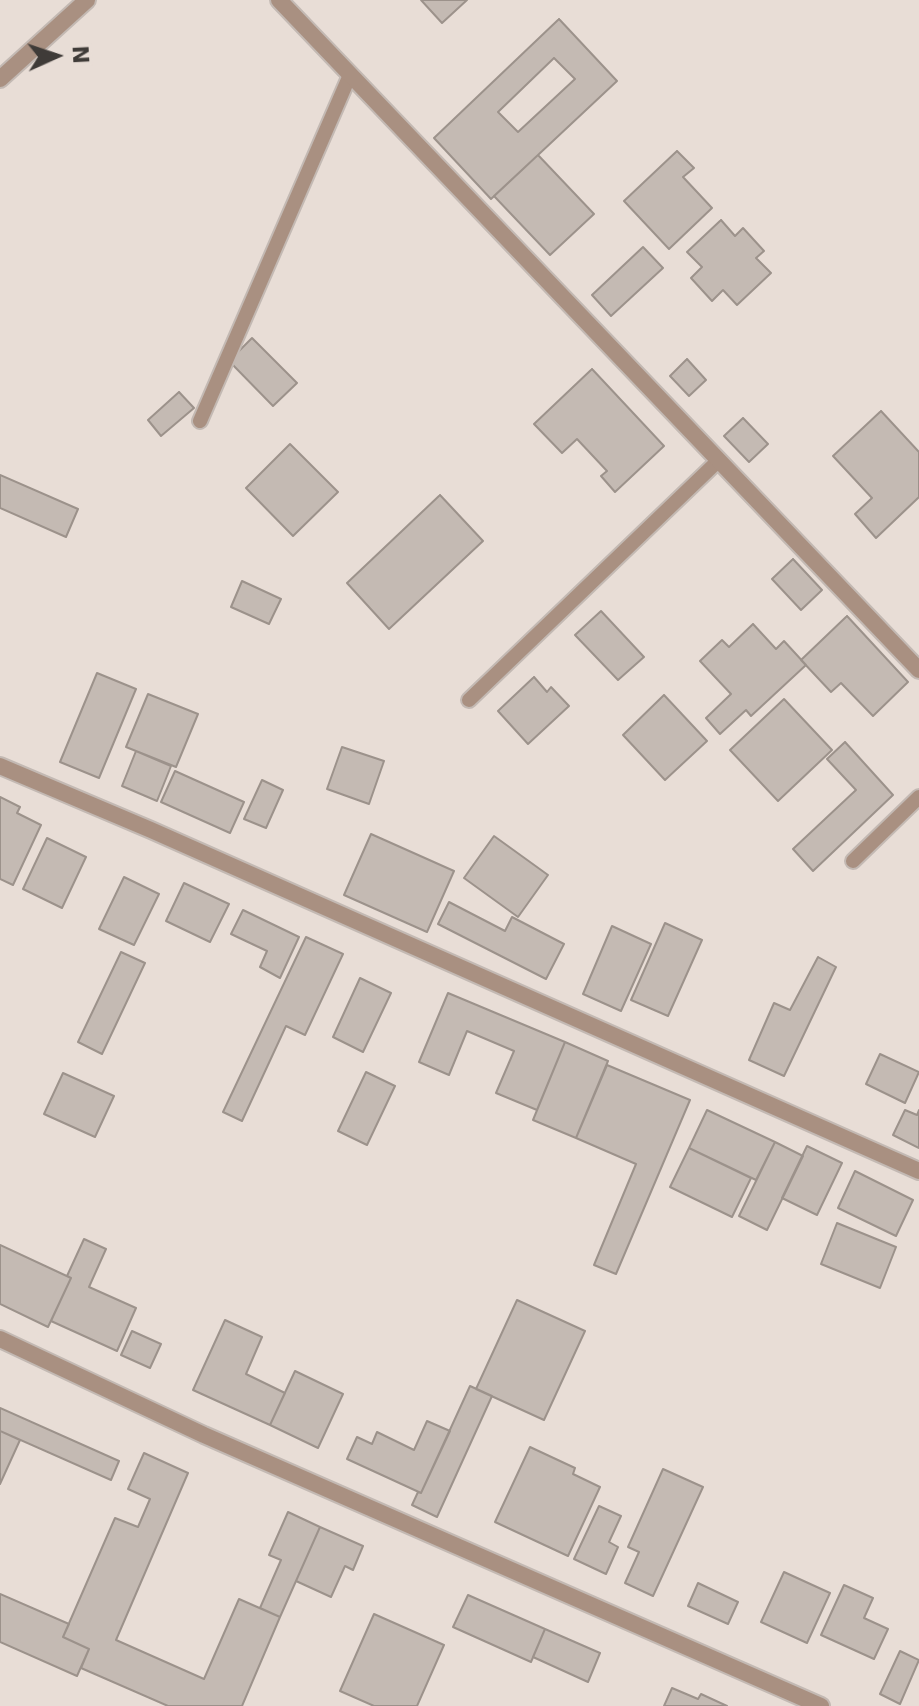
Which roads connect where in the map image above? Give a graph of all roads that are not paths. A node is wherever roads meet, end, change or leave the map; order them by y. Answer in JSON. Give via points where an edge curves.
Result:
{"nodes":[{"id":1,"x":87,"y":0,"type":"edge"},
{"id":2,"x":279,"y":0,"type":"edge"},
{"id":3,"x":350,"y":75,"type":"junction"},
{"id":4,"x":0,"y":79,"type":"edge"},
{"id":5,"x":200,"y":421,"type":"dead end"},
{"id":6,"x":719,"y":460,"type":"junction"},
{"id":7,"x":919,"y":670,"type":"edge"},
{"id":8,"x":469,"y":700,"type":"dead end"},
{"id":9,"x":0,"y":766,"type":"edge"},
{"id":10,"x":919,"y":797,"type":"edge"},
{"id":11,"x":853,"y":861,"type":"dead end"},
{"id":12,"x":919,"y":1171,"type":"edge"},
{"id":13,"x":0,"y":1339,"type":"edge"},
{"id":14,"x":821,"y":1706,"type":"edge"}],
"edges":[{"from":1,"to":4,"type":"street"},
{"from":2,"to":3,"type":"street"},
{"from":3,"to":5,"type":"lane"},
{"from":3,"to":6,"type":"street"},
{"from":6,"to":7,"type":"street"},
{"from":6,"to":8,"type":"lane"},
{"from":9,"to":12,"type":"street"},
{"from":10,"to":11,"type":"lane"},
{"from":13,"to":14,"type":"street","via":[[204,1435]]}]}
